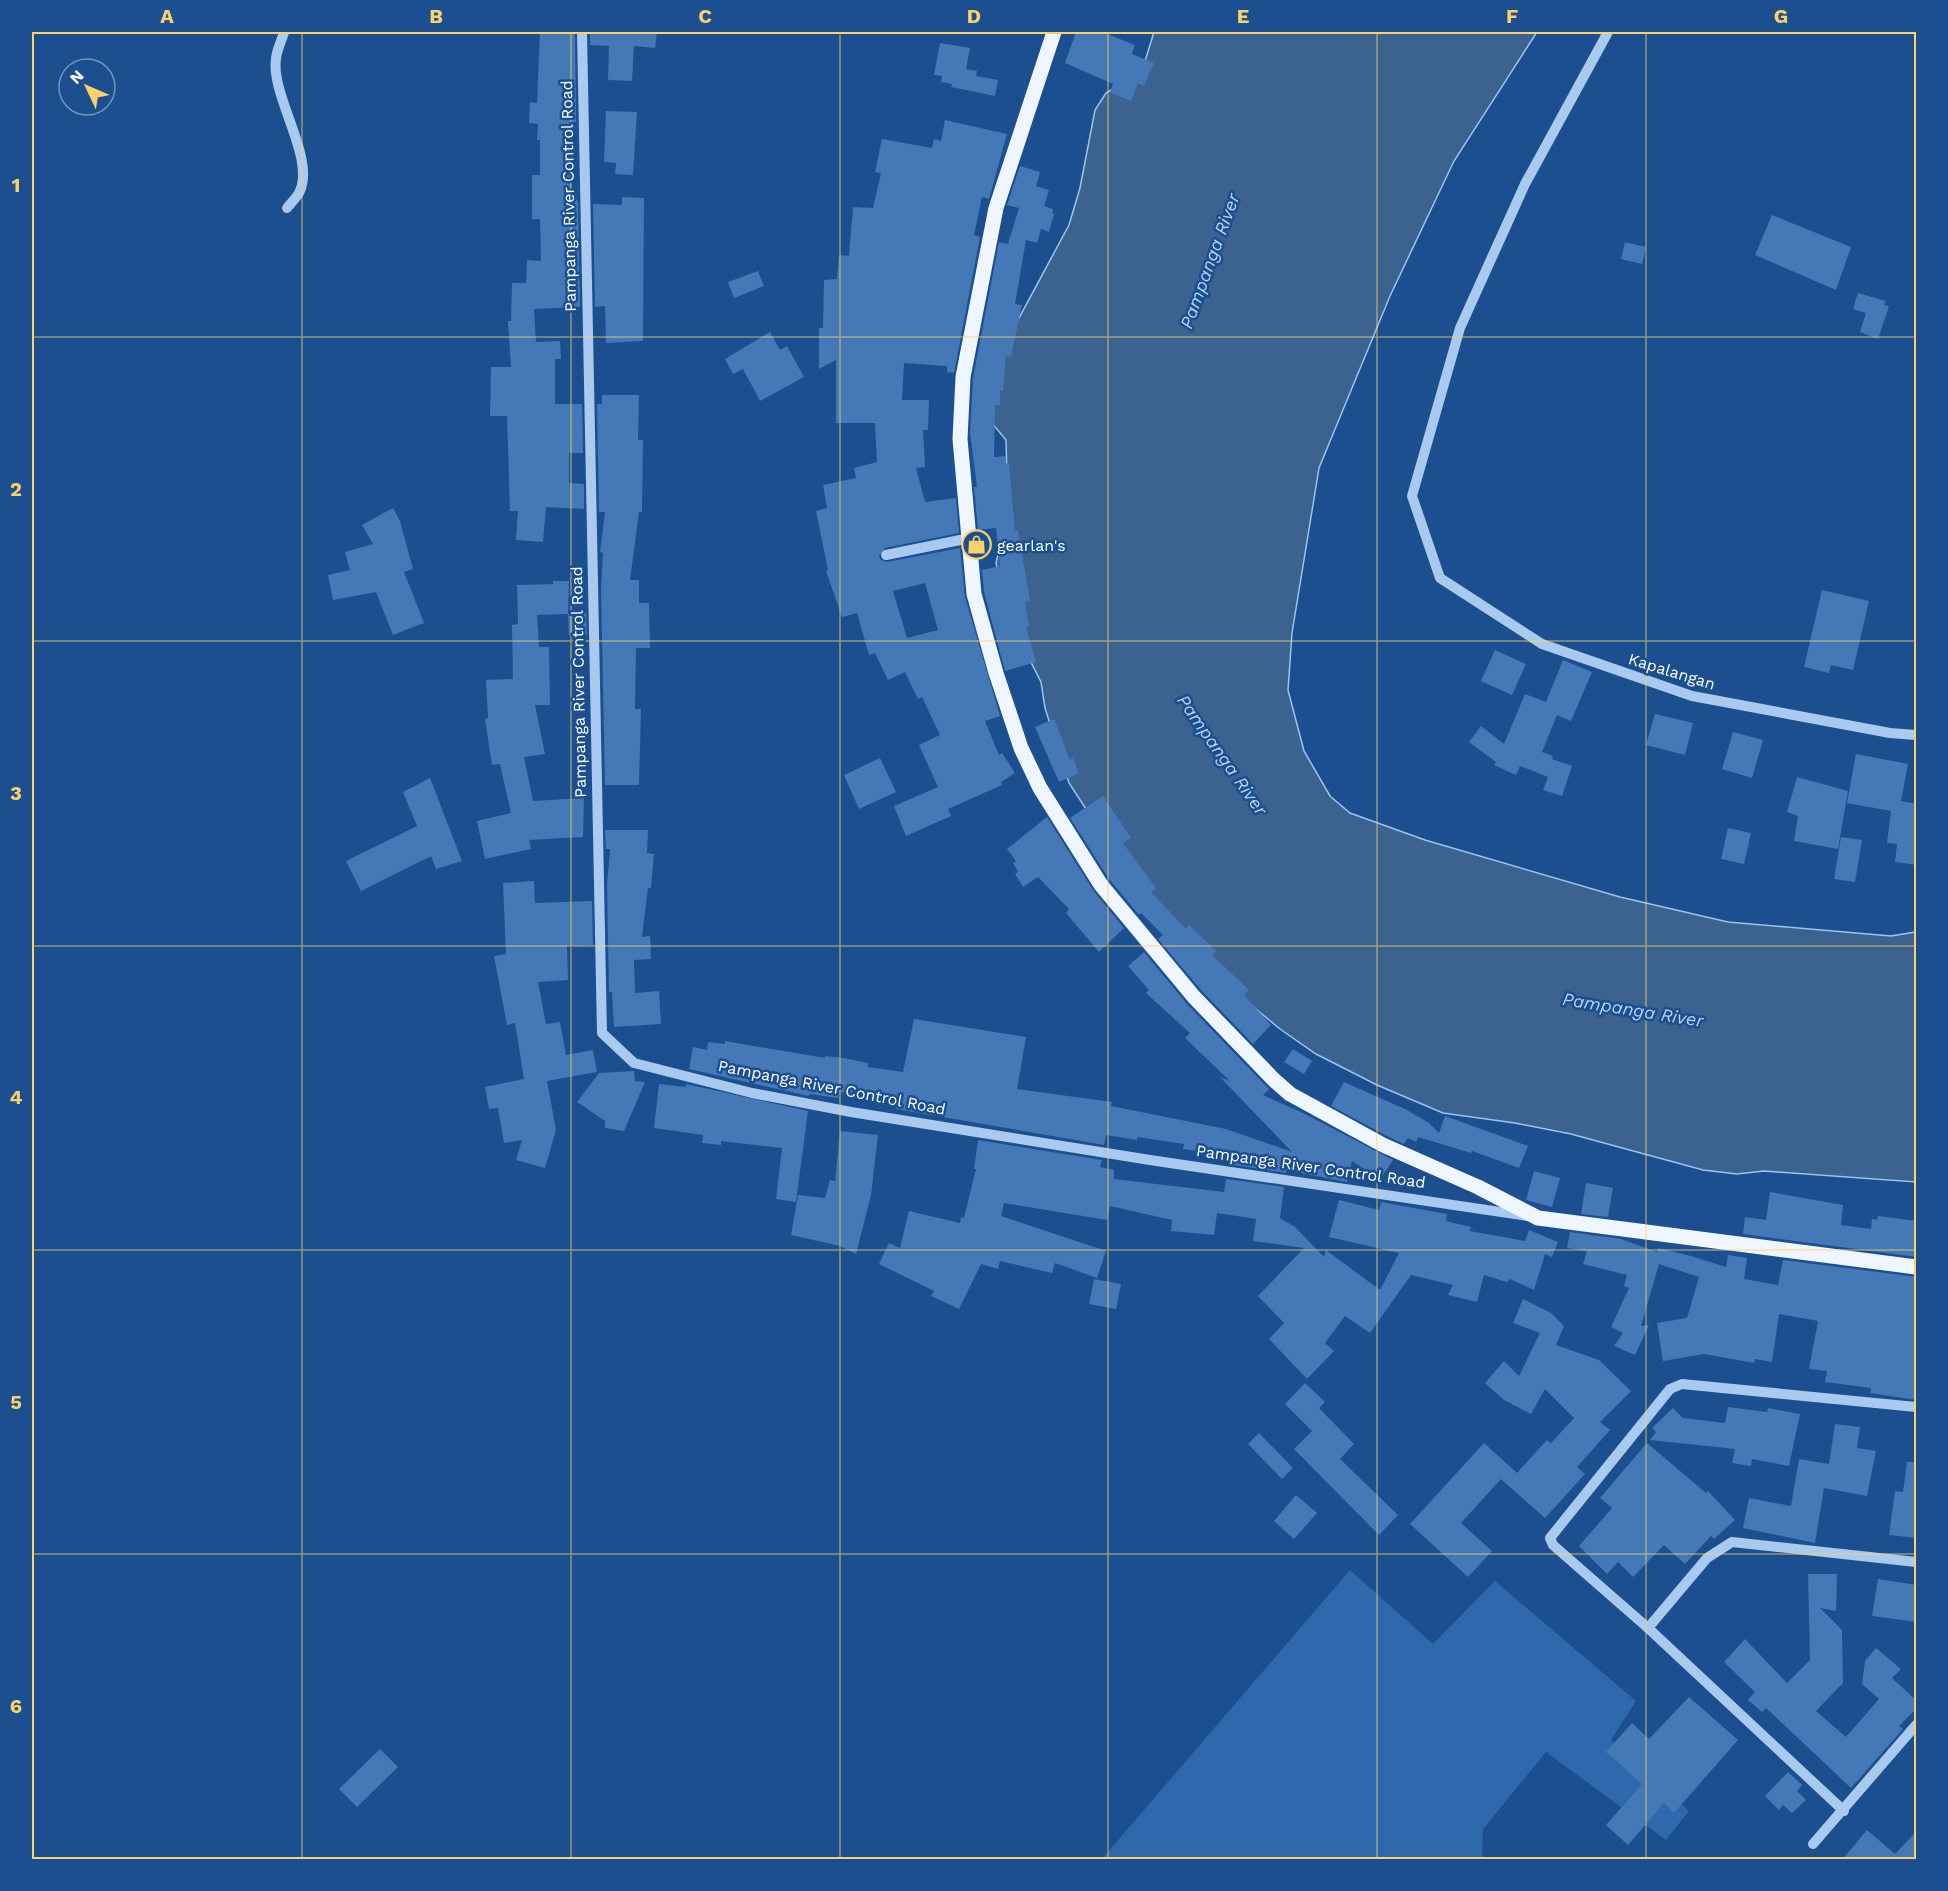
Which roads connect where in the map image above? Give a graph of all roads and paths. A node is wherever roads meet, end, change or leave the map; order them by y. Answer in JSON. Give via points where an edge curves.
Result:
{"nodes":[{"id":1,"x":284,"y":32,"type":"edge"},
{"id":2,"x":582,"y":32,"type":"edge"},
{"id":3,"x":1053,"y":32,"type":"edge"},
{"id":4,"x":1608,"y":32,"type":"edge"},
{"id":5,"x":287,"y":208,"type":"dead end"},
{"id":6,"x":970,"y":538,"type":"junction"},
{"id":7,"x":886,"y":555,"type":"dead end"},
{"id":8,"x":1917,"y":735,"type":"edge"},
{"id":9,"x":1538,"y":1218,"type":"junction"},
{"id":10,"x":1917,"y":1267,"type":"edge"},
{"id":11,"x":1917,"y":1407,"type":"edge"},
{"id":12,"x":1917,"y":1562,"type":"edge"},
{"id":13,"x":1648,"y":1628,"type":"junction"},
{"id":14,"x":1917,"y":1725,"type":"edge"},
{"id":15,"x":1844,"y":1811,"type":"junction"},
{"id":16,"x":1813,"y":1844,"type":"dead end"}],
"edges":[{"from":1,"to":5,"type":"street","via":[[276,59],[278,81],[300,152],[302,175],[300,192]]},
{"from":2,"to":9,"type":"street","name":"Pampanga River Control Road","via":[[603,1033],[634,1063],[752,1093],[1150,1160]]},
{"from":3,"to":6,"type":"main road","via":[[996,208],[963,377],[960,439]]},
{"from":4,"to":8,"type":"street","name":"Kapalangan","via":[[1525,184],[1460,328],[1412,496],[1440,578],[1542,644],[1692,696]]},
{"from":6,"to":7,"type":"street"},
{"from":6,"to":9,"type":"main road","via":[[974,594],[1021,748],[1040,788],[1101,885],[1155,953],[1290,1094],[1383,1145]]},
{"from":9,"to":10,"type":"main road","name":"Pampanga River Control Road"},
{"from":11,"to":13,"type":"street","via":[[1682,1384],[1670,1389],[1550,1538],[1553,1545]]},
{"from":12,"to":13,"type":"street","via":[[1732,1542],[1707,1558]]},
{"from":13,"to":15,"type":"street"},
{"from":14,"to":15,"type":"street"},
{"from":15,"to":16,"type":"street"}]}
